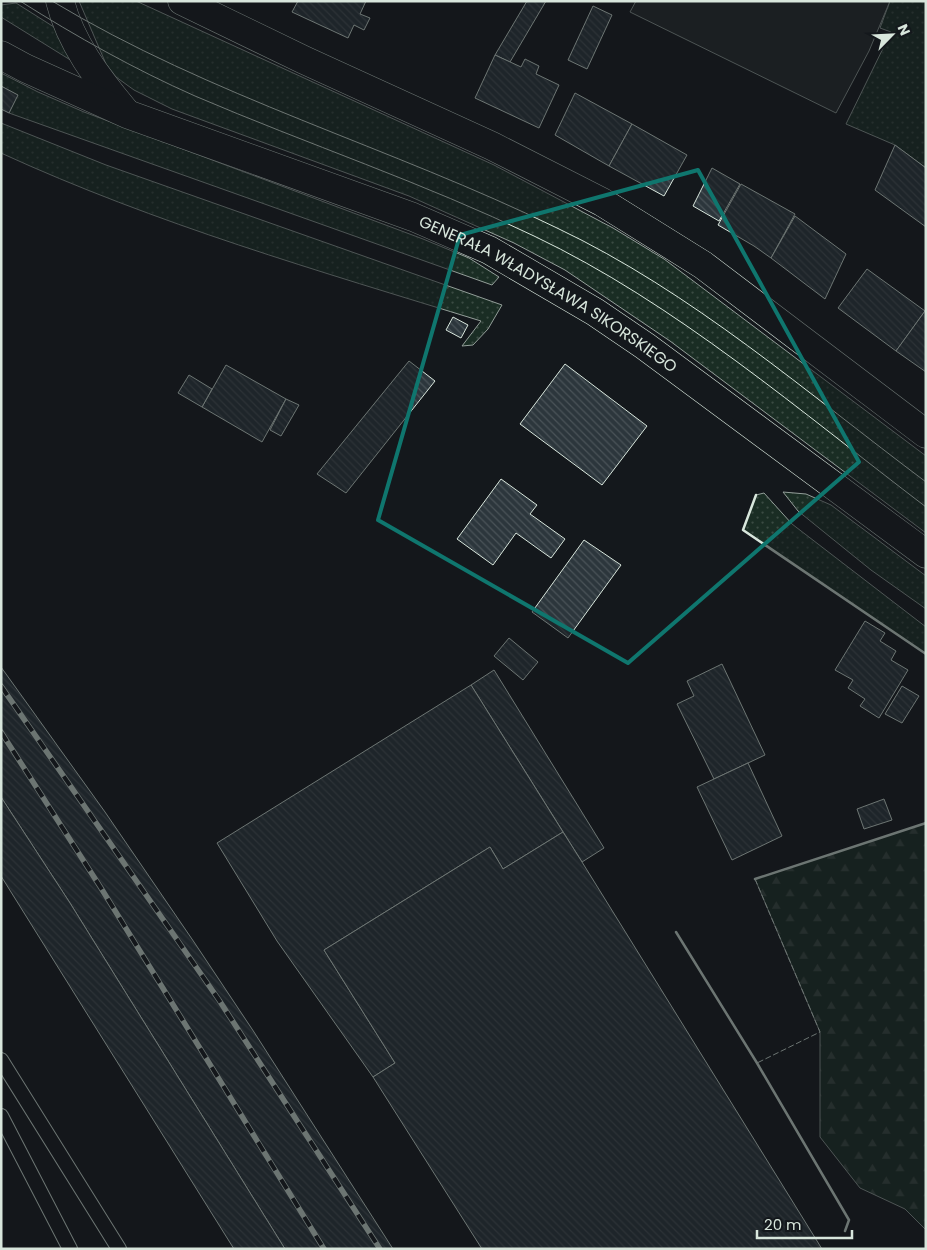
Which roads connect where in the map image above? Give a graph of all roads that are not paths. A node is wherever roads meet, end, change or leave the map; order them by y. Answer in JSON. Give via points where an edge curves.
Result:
{"nodes":[{"id":1,"x":60,"y":1,"type":"edge"},
{"id":2,"x":182,"y":1,"type":"edge"},
{"id":3,"x":1,"y":55,"type":"edge"},
{"id":4,"x":127,"y":114,"type":"junction"},
{"id":5,"x":926,"y":434,"type":"edge"},
{"id":6,"x":926,"y":554,"type":"edge"},
{"id":7,"x":1,"y":1060,"type":"edge"},
{"id":8,"x":1,"y":1116,"type":"edge"},
{"id":9,"x":70,"y":1249,"type":"edge"},
{"id":10,"x":119,"y":1249,"type":"edge"}],
"edges":[{"from":1,"to":4,"type":"main road","via":[[73,34],[99,79]]},
{"from":2,"to":5,"type":"main road","via":[[492,146],[602,202],[703,265]]},
{"from":3,"to":4,"type":"main road","name":"GENERAŁA WŁADYSŁAWA SIKORSKIEGO"},
{"from":4,"to":6,"type":"main road","name":"GENERAŁA WŁADYSŁAWA SIKORSKIEGO","via":[[413,217],[489,250],[595,312],[645,346]]},
{"from":7,"to":10,"type":"lane"},
{"from":8,"to":9,"type":"lane"}]}
